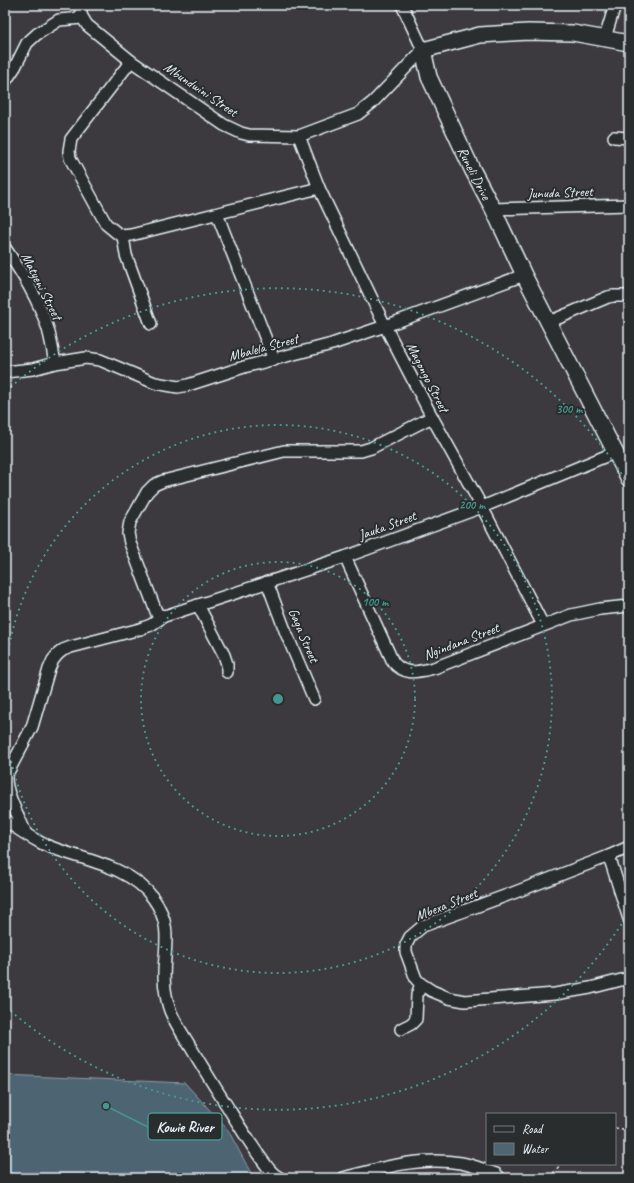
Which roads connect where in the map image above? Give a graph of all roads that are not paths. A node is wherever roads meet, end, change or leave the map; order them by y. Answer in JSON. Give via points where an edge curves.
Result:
{"nodes":[{"id":1,"x":81,"y":5,"type":"edge"},
{"id":2,"x":402,"y":5,"type":"edge"},
{"id":3,"x":615,"y":5,"type":"edge"},
{"id":4,"x":82,"y":18,"type":"junction"},
{"id":5,"x":606,"y":38,"type":"junction"},
{"id":6,"x":629,"y":43,"type":"edge"},
{"id":7,"x":423,"y":50,"type":"junction"},
{"id":8,"x":132,"y":61,"type":"junction"},
{"id":9,"x":5,"y":82,"type":"edge"},
{"id":10,"x":299,"y":136,"type":"junction"},
{"id":11,"x":614,"y":137,"type":"dead end"},
{"id":12,"x":629,"y":138,"type":"edge"},
{"id":13,"x":319,"y":188,"type":"junction"},
{"id":14,"x":629,"y":205,"type":"edge"},
{"id":15,"x":493,"y":209,"type":"junction"},
{"id":16,"x":217,"y":214,"type":"junction"},
{"id":17,"x":123,"y":236,"type":"junction"},
{"id":18,"x":5,"y":248,"type":"edge"},
{"id":19,"x":524,"y":275,"type":"junction"},
{"id":20,"x":629,"y":296,"type":"edge"},
{"id":21,"x":549,"y":322,"type":"junction"},
{"id":22,"x":152,"y":324,"type":"dead end"},
{"id":23,"x":385,"y":326,"type":"junction"},
{"id":24,"x":274,"y":360,"type":"junction"},
{"id":25,"x":55,"y":363,"type":"junction"},
{"id":26,"x":5,"y":372,"type":"edge"},
{"id":27,"x":432,"y":417,"type":"junction"},
{"id":28,"x":616,"y":452,"type":"junction"},
{"id":29,"x":629,"y":479,"type":"edge"},
{"id":30,"x":482,"y":507,"type":"junction"},
{"id":31,"x":345,"y":557,"type":"junction"},
{"id":32,"x":267,"y":582,"type":"junction"},
{"id":33,"x":198,"y":605,"type":"junction"},
{"id":34,"x":629,"y":606,"type":"edge"},
{"id":35,"x":164,"y":616,"type":"junction"},
{"id":36,"x":543,"y":625,"type":"junction"},
{"id":37,"x":227,"y":672,"type":"dead end"},
{"id":38,"x":314,"y":699,"type":"dead end"},
{"id":39,"x":5,"y":820,"type":"edge"},
{"id":40,"x":26,"y":834,"type":"junction"},
{"id":41,"x":629,"y":847,"type":"edge"},
{"id":42,"x":609,"y":856,"type":"junction"},
{"id":43,"x":629,"y":919,"type":"edge"},
{"id":44,"x":629,"y":978,"type":"edge"},
{"id":45,"x":421,"y":984,"type":"junction"},
{"id":46,"x":401,"y":1029,"type":"dead end"},
{"id":47,"x":280,"y":1178,"type":"edge"},
{"id":48,"x":343,"y":1178,"type":"edge"},
{"id":49,"x":500,"y":1178,"type":"edge"}],
"edges":[{"from":1,"to":4,"type":"street"},
{"from":2,"to":7,"type":"street"},
{"from":3,"to":5,"type":"street"},
{"from":4,"to":8,"type":"street","name":"Mbundwini Street","via":[[92,30]]},
{"from":4,"to":9,"type":"street","via":[[60,20],[37,34],[27,43]]},
{"from":5,"to":6,"type":"street"},
{"from":5,"to":7,"type":"street","via":[[560,32],[494,33]]},
{"from":7,"to":10,"type":"street","name":"Mbundwini Street","via":[[366,109],[347,119]]},
{"from":7,"to":15,"type":"street","name":"Runeli Drive","via":[[434,87]]},
{"from":8,"to":10,"type":"street","name":"Mbundwini Street","via":[[224,125],[241,133]]},
{"from":8,"to":17,"type":"street","via":[[71,140],[69,151],[70,158],[106,224]]},
{"from":10,"to":13,"type":"street","name":"Magongo Street"},
{"from":11,"to":12,"type":"street"},
{"from":13,"to":16,"type":"street"},
{"from":13,"to":23,"type":"street","name":"Magongo Street"},
{"from":14,"to":15,"type":"street","name":"Junuda Street"},
{"from":15,"to":19,"type":"street","name":"Runeli Drive"},
{"from":16,"to":17,"type":"street"},
{"from":16,"to":24,"type":"street"},
{"from":17,"to":22,"type":"street","via":[[126,255]]},
{"from":18,"to":25,"type":"street","name":"Matyeni Street","via":[[40,309],[50,337]]},
{"from":19,"to":21,"type":"street","name":"Runeli Drive"},
{"from":19,"to":23,"type":"street","name":"Mbalela Street"},
{"from":20,"to":21,"type":"street","via":[[608,297]]},
{"from":21,"to":28,"type":"street","name":"Runeli Drive"},
{"from":23,"to":24,"type":"street","name":"Mbalela Street"},
{"from":23,"to":27,"type":"street","name":"Magongo Street"},
{"from":24,"to":25,"type":"street","name":"Mbalela Street","via":[[178,387],[155,383],[93,358]]},
{"from":25,"to":26,"type":"street","name":"Mbalela Street","via":[[33,369]]},
{"from":27,"to":30,"type":"street","name":"Magongo Street"},
{"from":27,"to":35,"type":"street","via":[[361,451],[284,452],[154,485],[143,497],[130,522],[128,533],[154,611]]},
{"from":28,"to":29,"type":"street","name":"Runeli Drive"},
{"from":28,"to":30,"type":"street","name":"Jauka Street"},
{"from":30,"to":31,"type":"street","name":"Jauka Street"},
{"from":30,"to":36,"type":"street","name":"Magongo Street"},
{"from":31,"to":32,"type":"street","name":"Jauka Street"},
{"from":31,"to":36,"type":"street","name":"Ngindana Street","via":[[393,662],[405,671],[417,672],[434,668]]},
{"from":32,"to":33,"type":"street","name":"Jauka Street"},
{"from":32,"to":38,"type":"street","name":"Gaga Street"},
{"from":33,"to":35,"type":"street","name":"Jauka Street"},
{"from":33,"to":37,"type":"street","via":[[224,655]]},
{"from":34,"to":36,"type":"street","name":"Ngindana Street","via":[[579,613]]},
{"from":35,"to":40,"type":"street","name":"Jauka Street","via":[[140,629],[62,650],[53,660],[32,727],[6,776],[9,792]]},
{"from":39,"to":40,"type":"street"},
{"from":40,"to":47,"type":"street","via":[[56,849],[120,871],[152,896],[165,922],[167,942],[164,981],[172,1014],[251,1143],[269,1169]]},
{"from":41,"to":42,"type":"street","name":"Mbexa Street"},
{"from":42,"to":43,"type":"street"},
{"from":42,"to":45,"type":"street","name":"Mbexa Street","via":[[423,926],[410,937],[406,945],[416,979]]},
{"from":44,"to":45,"type":"street","via":[[555,994],[465,1001],[449,998]]},
{"from":45,"to":46,"type":"street","via":[[417,995],[416,1019]]},
{"from":48,"to":49,"type":"street","via":[[400,1164],[428,1161],[461,1163],[496,1174]]}]}
